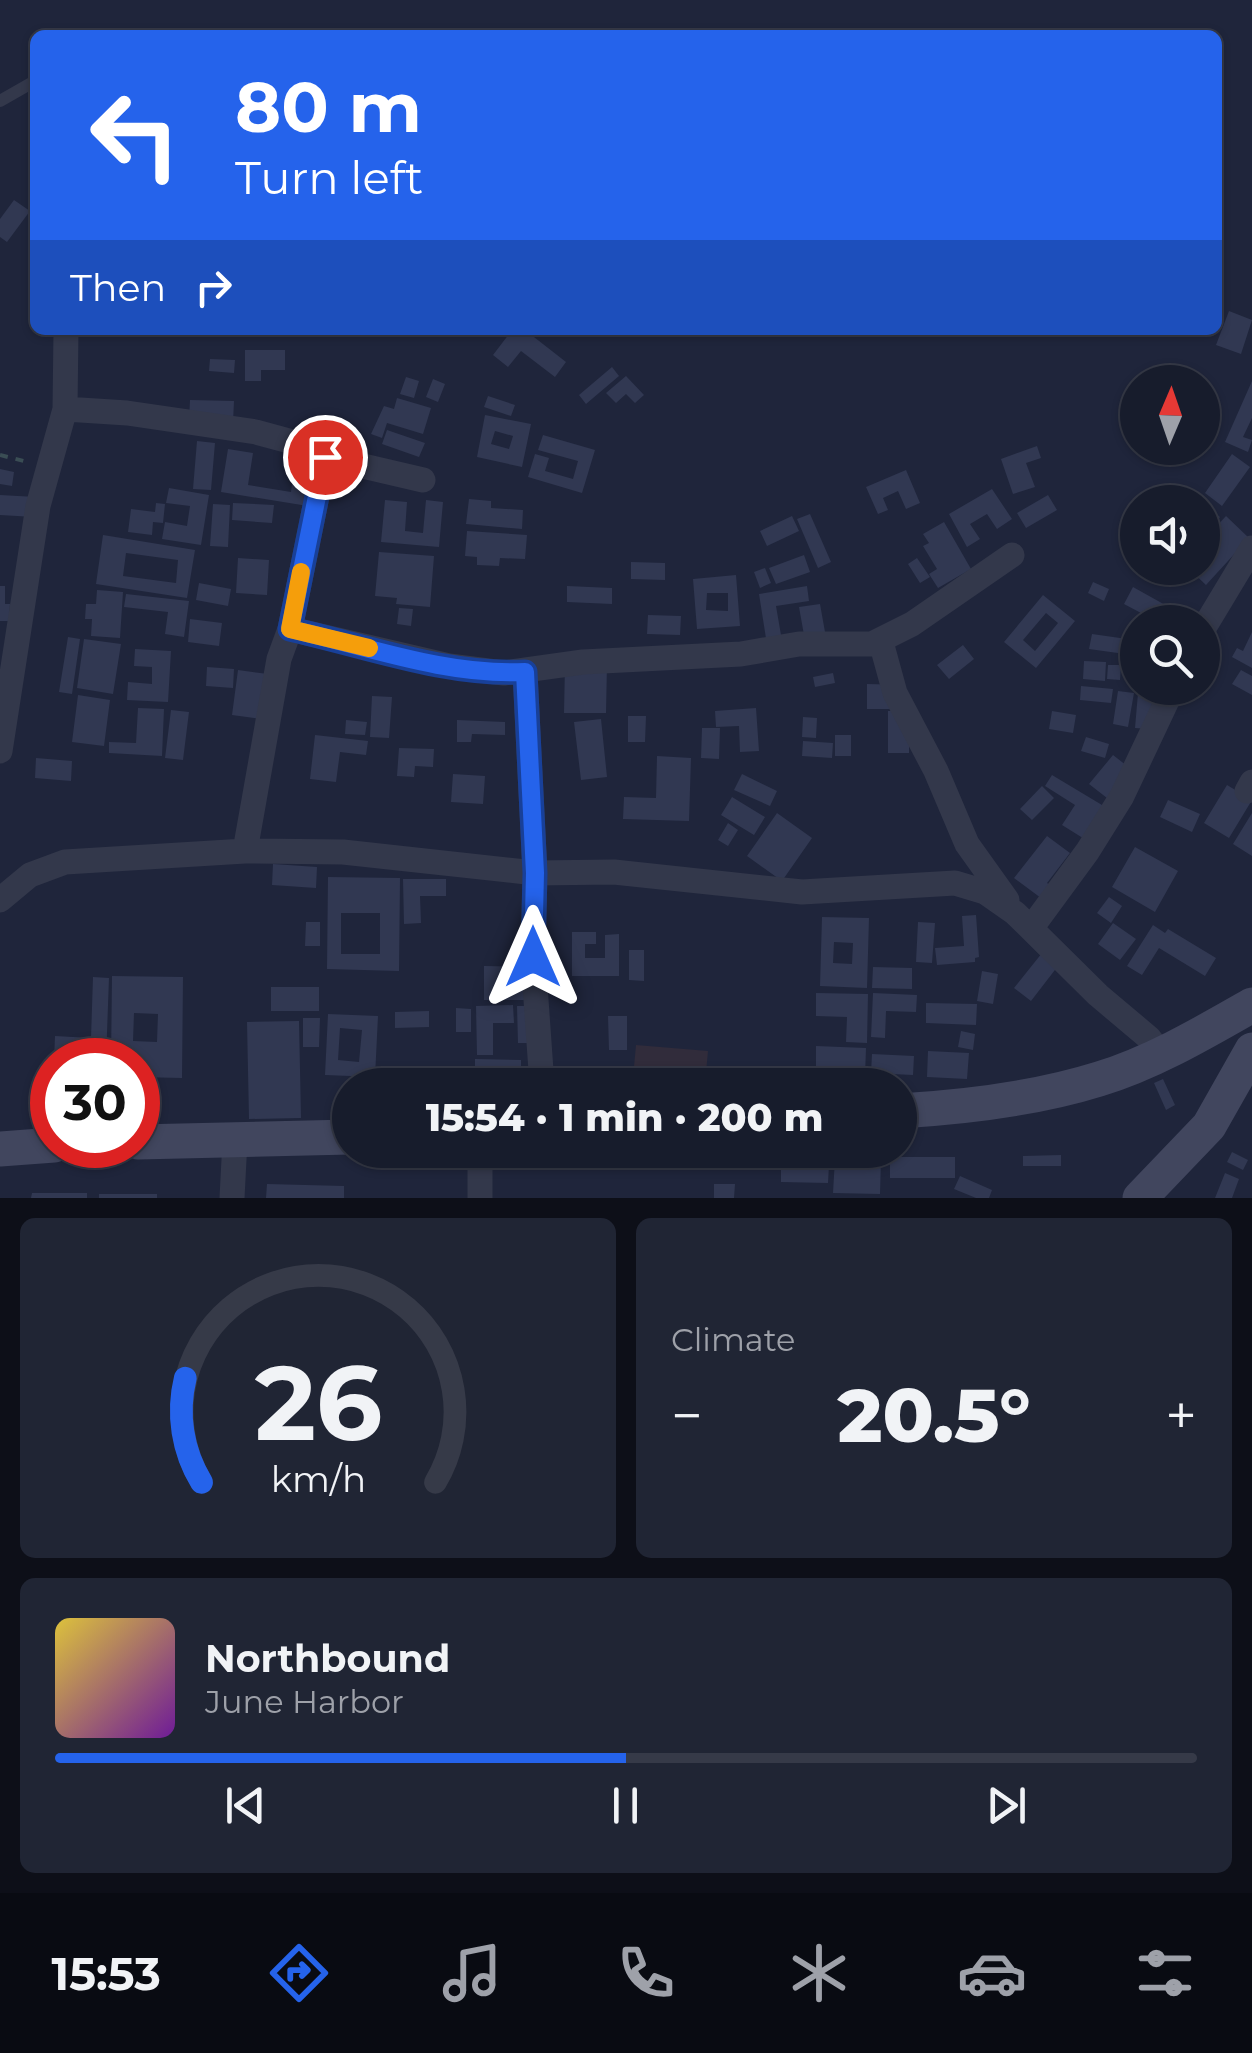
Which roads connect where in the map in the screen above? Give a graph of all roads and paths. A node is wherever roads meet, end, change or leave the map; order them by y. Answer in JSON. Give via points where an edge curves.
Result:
{"nodes":[{"id":1,"x":30,"y":84,"type":"edge"},
{"id":2,"x":0,"y":101,"type":"edge"},
{"id":3,"x":66,"y":335,"type":"edge"},
{"id":4,"x":65,"y":409,"type":"junction"},
{"id":5,"x":325,"y":457,"type":"junction"},
{"id":6,"x":423,"y":480,"type":"dead end"},
{"id":7,"x":1252,"y":548,"type":"edge"},
{"id":8,"x":1012,"y":555,"type":"dead end"},
{"id":9,"x":1217,"y":605,"type":"edge"},
{"id":10,"x":290,"y":629,"type":"junction"},
{"id":11,"x":881,"y":642,"type":"junction"},
{"id":12,"x":525,"y":672,"type":"junction"},
{"id":13,"x":1166,"y":705,"type":"edge"},
{"id":14,"x":0,"y":750,"type":"edge"},
{"id":15,"x":245,"y":851,"type":"junction"},
{"id":16,"x":0,"y":866,"type":"edge"},
{"id":17,"x":535,"y":873,"type":"junction"},
{"id":18,"x":30,"y":875,"type":"junction"},
{"id":19,"x":0,"y":900,"type":"edge"},
{"id":20,"x":1023,"y":920,"type":"junction"},
{"id":21,"x":1252,"y":1006,"type":"edge"},
{"id":22,"x":1252,"y":1050,"type":"edge"},
{"id":23,"x":1161,"y":1054,"type":"junction"},
{"id":24,"x":541,"y":1068,"type":"edge"},
{"id":25,"x":917,"y":1109,"type":"edge"},
{"id":26,"x":332,"y":1138,"type":"edge"},
{"id":27,"x":236,"y":1140,"type":"junction"},
{"id":28,"x":160,"y":1142,"type":"edge"},
{"id":29,"x":30,"y":1147,"type":"edge"},
{"id":30,"x":0,"y":1150,"type":"edge"},
{"id":31,"x":480,"y":1168,"type":"edge"},
{"id":32,"x":232,"y":1198,"type":"edge"},
{"id":33,"x":480,"y":1198,"type":"edge"},
{"id":34,"x":1140,"y":1198,"type":"edge"}],
"edges":[{"from":1,"to":2,"type":"lane"},
{"from":3,"to":4,"type":"street"},
{"from":4,"to":5,"type":"street","via":[[234,428]]},
{"from":4,"to":14,"type":"street","via":[[38,506]]},
{"from":5,"to":6,"type":"street"},
{"from":5,"to":10,"type":"street"},
{"from":7,"to":9,"type":"street"},
{"from":8,"to":11,"type":"street"},
{"from":10,"to":12,"type":"street","via":[[449,666]]},
{"from":10,"to":15,"type":"street"},
{"from":11,"to":12,"type":"street","via":[[582,662]]},
{"from":11,"to":20,"type":"street","via":[[895,693],[967,844]]},
{"from":12,"to":17,"type":"street"},
{"from":13,"to":20,"type":"street","via":[[1088,852]]},
{"from":15,"to":17,"type":"street","via":[[343,852]]},
{"from":15,"to":18,"type":"street","via":[[90,859]]},
{"from":16,"to":18,"type":"street"},
{"from":17,"to":20,"type":"street","via":[[625,873],[802,892],[955,884],[984,892]]},
{"from":17,"to":24,"type":"street"},
{"from":18,"to":19,"type":"street"},
{"from":20,"to":23,"type":"street"},
{"from":21,"to":23,"type":"street"},
{"from":22,"to":34,"type":"street","via":[[1209,1126]]},
{"from":23,"to":25,"type":"street","via":[[1049,1093]]},
{"from":26,"to":27,"type":"street"},
{"from":27,"to":28,"type":"street"},
{"from":27,"to":32,"type":"street"},
{"from":29,"to":30,"type":"street"},
{"from":31,"to":33,"type":"street"}]}
